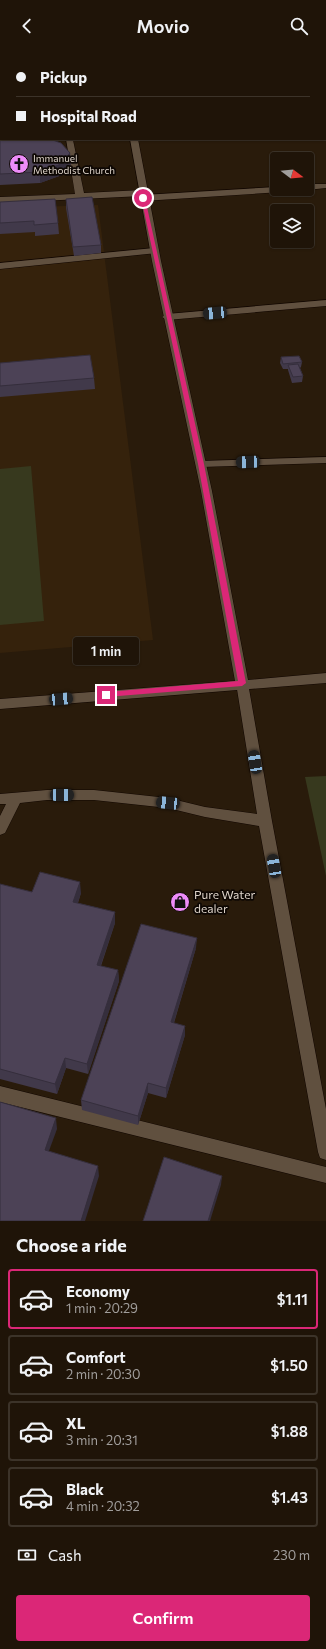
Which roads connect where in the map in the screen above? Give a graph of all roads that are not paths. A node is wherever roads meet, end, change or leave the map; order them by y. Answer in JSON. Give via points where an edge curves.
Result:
{"nodes":[{"id":1,"x":69,"y":140,"type":"dead end"},
{"id":2,"x":134,"y":140,"type":"edge"},
{"id":3,"x":326,"y":186,"type":"edge"},
{"id":4,"x":314,"y":187,"type":"edge"},
{"id":5,"x":270,"y":190,"type":"edge"},
{"id":6,"x":80,"y":196,"type":"junction"},
{"id":7,"x":142,"y":196,"type":"junction"},
{"id":8,"x":0,"y":200,"type":"edge"},
{"id":9,"x":154,"y":252,"type":"junction"},
{"id":10,"x":0,"y":266,"type":"edge"},
{"id":11,"x":326,"y":303,"type":"edge"},
{"id":12,"x":167,"y":317,"type":"junction"},
{"id":13,"x":326,"y":460,"type":"edge"},
{"id":14,"x":201,"y":464,"type":"junction"},
{"id":15,"x":326,"y":678,"type":"edge"},
{"id":16,"x":242,"y":683,"type":"junction"},
{"id":17,"x":0,"y":704,"type":"edge"},
{"id":18,"x":16,"y":798,"type":"junction"},
{"id":19,"x":0,"y":799,"type":"edge"},
{"id":20,"x":265,"y":821,"type":"junction"},
{"id":21,"x":0,"y":829,"type":"edge"},
{"id":22,"x":0,"y":1094,"type":"edge"},
{"id":23,"x":326,"y":1152,"type":"edge"},
{"id":24,"x":326,"y":1174,"type":"edge"}],
"edges":[{"from":1,"to":6,"type":"street"},
{"from":2,"to":7,"type":"street"},
{"from":3,"to":4,"type":"street"},
{"from":5,"to":7,"type":"street"},
{"from":6,"to":7,"type":"street"},
{"from":6,"to":8,"type":"street"},
{"from":7,"to":9,"type":"street"},
{"from":9,"to":10,"type":"street"},
{"from":9,"to":12,"type":"street"},
{"from":11,"to":12,"type":"street"},
{"from":12,"to":14,"type":"street"},
{"from":13,"to":14,"type":"street"},
{"from":14,"to":16,"type":"street"},
{"from":15,"to":16,"type":"street"},
{"from":16,"to":17,"type":"street"},
{"from":16,"to":20,"type":"street"},
{"from":18,"to":19,"type":"street"},
{"from":18,"to":20,"type":"street","via":[[94,795],[168,803],[205,812]]},
{"from":18,"to":21,"type":"street"},
{"from":20,"to":23,"type":"street"},
{"from":22,"to":24,"type":"street"}]}
